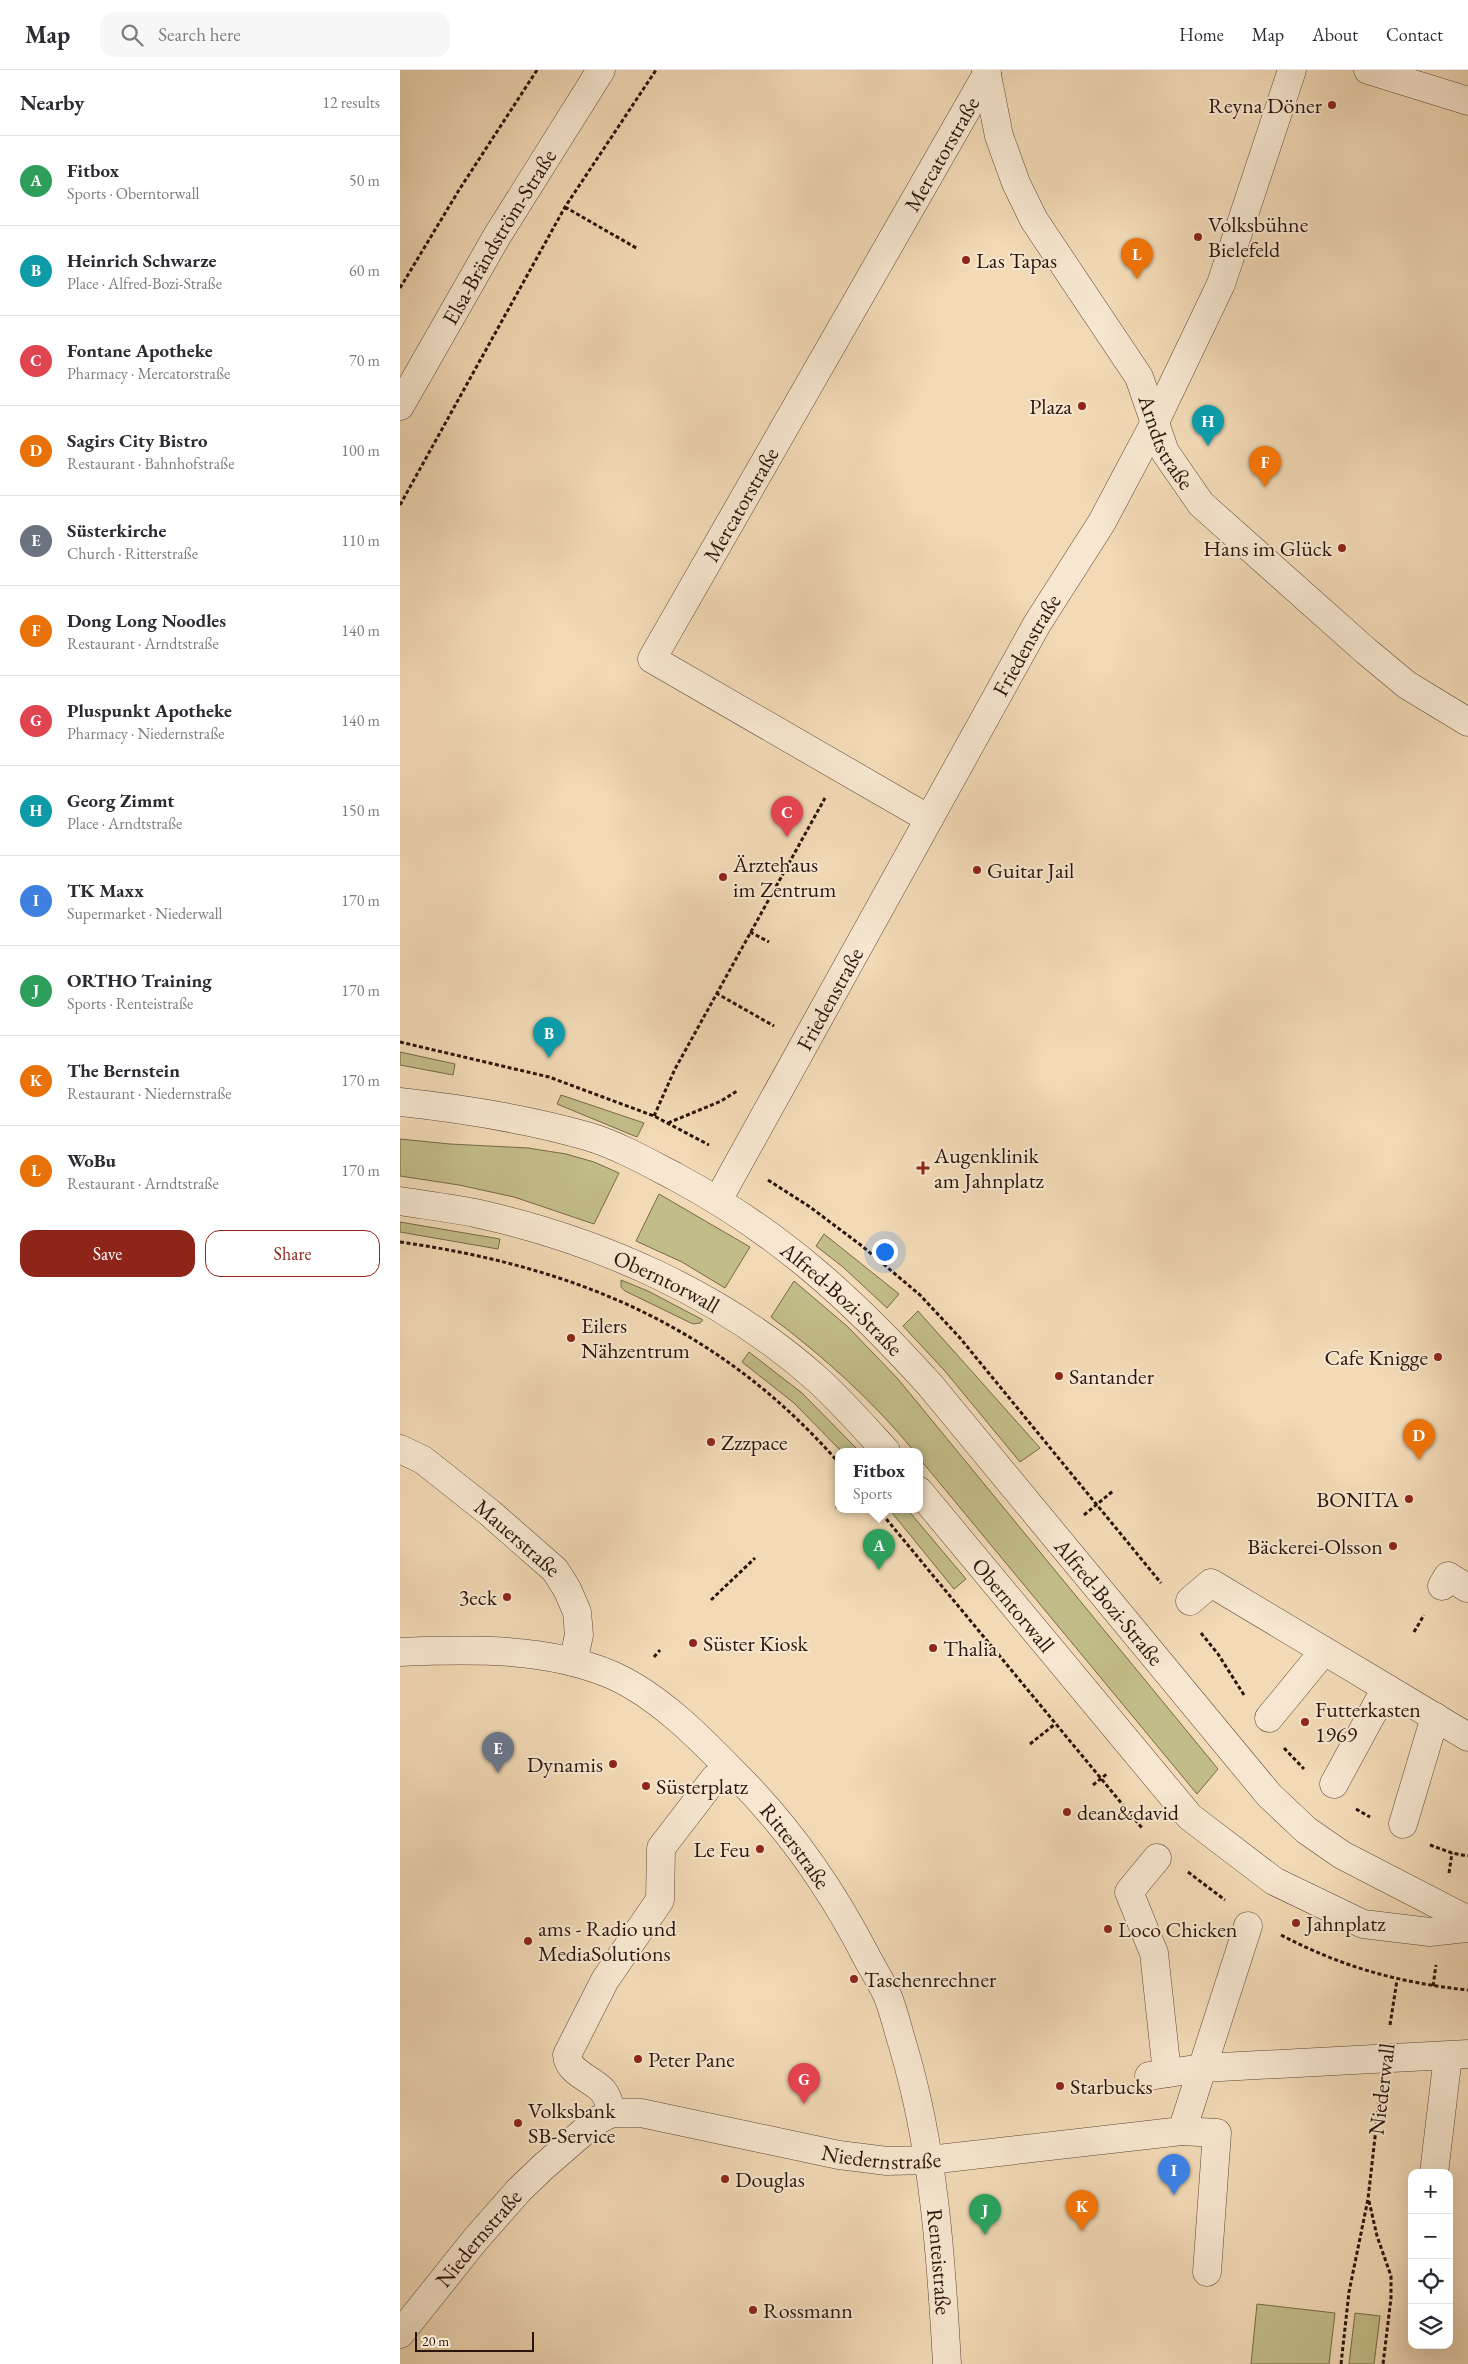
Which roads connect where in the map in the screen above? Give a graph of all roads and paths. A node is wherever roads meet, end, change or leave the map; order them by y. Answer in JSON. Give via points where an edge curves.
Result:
{"nodes":[{"id":1,"x":537,"y":70,"type":"edge"},
{"id":2,"x":601,"y":70,"type":"edge"},
{"id":3,"x":656,"y":70,"type":"edge"},
{"id":4,"x":1292,"y":70,"type":"edge"},
{"id":5,"x":1368,"y":70,"type":"edge"},
{"id":6,"x":986,"y":72,"type":"edge"},
{"id":7,"x":1468,"y":101,"type":"edge"},
{"id":8,"x":566,"y":207,"type":"junction"},
{"id":9,"x":638,"y":249,"type":"dead end"},
{"id":10,"x":400,"y":288,"type":"edge"},
{"id":11,"x":400,"y":406,"type":"edge"},
{"id":12,"x":1154,"y":424,"type":"junction"},
{"id":13,"x":400,"y":505,"type":"edge"},
{"id":14,"x":1468,"y":722,"type":"edge"},
{"id":15,"x":842,"y":768,"type":"junction"},
{"id":16,"x":929,"y":819,"type":"junction"},
{"id":17,"x":750,"y":932,"type":"junction"},
{"id":18,"x":769,"y":942,"type":"dead end"},
{"id":19,"x":716,"y":993,"type":"junction"},
{"id":20,"x":400,"y":1042,"type":"edge"},
{"id":21,"x":805,"y":1044,"type":"junction"},
{"id":22,"x":400,"y":1102,"type":"edge"},
{"id":23,"x":654,"y":1116,"type":"junction"},
{"id":24,"x":739,"y":1162,"type":"junction"},
{"id":25,"x":718,"y":1200,"type":"junction"},
{"id":26,"x":400,"y":1201,"type":"edge"},
{"id":27,"x":400,"y":1242,"type":"edge"},
{"id":28,"x":883,"y":1448,"type":"edge"},
{"id":29,"x":400,"y":1450,"type":"edge"},
{"id":30,"x":835,"y":1459,"type":"edge"},
{"id":31,"x":1113,"y":1491,"type":"dead end"},
{"id":32,"x":923,"y":1496,"type":"edge"},
{"id":33,"x":1097,"y":1504,"type":"junction"},
{"id":34,"x":881,"y":1513,"type":"edge"},
{"id":35,"x":1083,"y":1516,"type":"dead end"},
{"id":36,"x":755,"y":1558,"type":"dead end"},
{"id":37,"x":1164,"y":1586,"type":"dead end"},
{"id":38,"x":711,"y":1600,"type":"dead end"},
{"id":39,"x":1190,"y":1601,"type":"dead end"},
{"id":40,"x":1200,"y":1631,"type":"dead end"},
{"id":41,"x":1324,"y":1651,"type":"junction"},
{"id":42,"x":400,"y":1652,"type":"edge"},
{"id":43,"x":573,"y":1662,"type":"junction"},
{"id":44,"x":1386,"y":1688,"type":"junction"},
{"id":45,"x":1273,"y":1706,"type":"joint"},
{"id":46,"x":1435,"y":1717,"type":"junction"},
{"id":47,"x":1055,"y":1724,"type":"junction"},
{"id":48,"x":1468,"y":1737,"type":"edge"},
{"id":49,"x":1030,"y":1744,"type":"dead end"},
{"id":50,"x":1114,"y":1769,"type":"dead end"},
{"id":51,"x":714,"y":1779,"type":"dead end"},
{"id":52,"x":1100,"y":1780,"type":"junction"},
{"id":53,"x":1334,"y":1784,"type":"dead end"},
{"id":54,"x":1093,"y":1785,"type":"dead end"},
{"id":55,"x":1403,"y":1824,"type":"dead end"},
{"id":56,"x":1143,"y":1830,"type":"dead end"},
{"id":57,"x":1452,"y":1853,"type":"dead end"},
{"id":58,"x":1468,"y":1856,"type":"edge"},
{"id":59,"x":1157,"y":1858,"type":"dead end"},
{"id":60,"x":1468,"y":1920,"type":"edge"},
{"id":61,"x":1248,"y":1926,"type":"dead end"},
{"id":62,"x":1468,"y":1928,"type":"edge"},
{"id":63,"x":1347,"y":1965,"type":"dead end"},
{"id":64,"x":1397,"y":1980,"type":"junction"},
{"id":65,"x":1468,"y":1990,"type":"edge"},
{"id":66,"x":1458,"y":2055,"type":"edge"},
{"id":67,"x":1384,"y":2058,"type":"junction"},
{"id":68,"x":1202,"y":2068,"type":"junction"},
{"id":69,"x":612,"y":2113,"type":"junction"},
{"id":70,"x":1182,"y":2131,"type":"junction"},
{"id":71,"x":930,"y":2160,"type":"junction"},
{"id":72,"x":1435,"y":2169,"type":"edge"},
{"id":73,"x":1368,"y":2199,"type":"junction"},
{"id":74,"x":1207,"y":2272,"type":"dead end"},
{"id":75,"x":400,"y":2334,"type":"edge"},
{"id":76,"x":947,"y":2364,"type":"edge"},
{"id":77,"x":1341,"y":2364,"type":"edge"},
{"id":78,"x":1383,"y":2364,"type":"edge"}],
"edges":[{"from":1,"to":10,"type":"path"},
{"from":2,"to":11,"type":"street","name":"Elsa-Brändström-Straße","via":[[497,236]]},
{"from":3,"to":8,"type":"path"},
{"from":4,"to":12,"type":"street","name":"Friedenstraße","via":[[1221,284]]},
{"from":5,"to":7,"type":"street"},
{"from":6,"to":12,"type":"street","name":"Arndtstraße","via":[[999,136],[1016,183],[1034,220],[1139,377]]},
{"from":6,"to":15,"type":"street","name":"Mercatorstraße","via":[[652,659]]},
{"from":8,"to":9,"type":"path"},
{"from":8,"to":13,"type":"path"},
{"from":12,"to":14,"type":"street","name":"Arndtstraße","via":[[1165,452],[1201,504],[1407,685]]},
{"from":12,"to":16,"type":"street","name":"Friedenstraße","via":[[1106,515],[1038,624]]},
{"from":15,"to":16,"type":"street","name":"Mercatorstraße"},
{"from":15,"to":17,"type":"path"},
{"from":16,"to":21,"type":"street","name":"Friedenstraße"},
{"from":17,"to":18,"type":"path"},
{"from":17,"to":19,"type":"path"},
{"from":19,"to":21,"type":"path"},
{"from":19,"to":23,"type":"path"},
{"from":20,"to":23,"type":"path","via":[[549,1077]]},
{"from":21,"to":24,"type":"street","name":"Friedenstraße"},
{"from":22,"to":25,"type":"street","name":"Alfred-Bozi-Straße","via":[[479,1111],[591,1138],[650,1163]]},
{"from":23,"to":24,"type":"path"},
{"from":24,"to":25,"type":"street","name":"Friedenstraße"},
{"from":24,"to":33,"type":"path","via":[[810,1207],[920,1294]]},
{"from":25,"to":60,"type":"street","name":"Alfred-Bozi-Straße","via":[[786,1246],[881,1331],[930,1385],[1269,1795],[1306,1830],[1342,1855]]},
{"from":26,"to":28,"type":"street","name":"Oberntorwall","via":[[474,1213],[576,1242],[702,1298],[800,1365]]},
{"from":27,"to":30,"type":"path","via":[[518,1264],[592,1288],[668,1324],[758,1383],[790,1410]]},
{"from":29,"to":43,"type":"street","name":"Mauerstraße","via":[[423,1460],[554,1570],[577,1612],[578,1635]]},
{"from":31,"to":33,"type":"path"},
{"from":32,"to":62,"type":"street","name":"Oberntorwall","via":[[1190,1816],[1274,1881],[1364,1924],[1430,1932]]},
{"from":33,"to":35,"type":"path"},
{"from":33,"to":37,"type":"path"},
{"from":34,"to":47,"type":"path"},
{"from":36,"to":38,"type":"path"},
{"from":39,"to":41,"type":"street","via":[[1211,1583]]},
{"from":40,"to":45,"type":"path","via":[[1218,1654]]},
{"from":41,"to":44,"type":"street"},
{"from":41,"to":45,"type":"street"},
{"from":42,"to":43,"type":"street","name":"Ritterstraße","via":[[528,1654]]},
{"from":43,"to":71,"type":"street","name":"Ritterstraße","via":[[612,1675],[634,1687],[702,1742],[776,1818],[825,1886],[888,1997],[914,2082]]},
{"from":44,"to":46,"type":"street"},
{"from":44,"to":53,"type":"street"},
{"from":46,"to":48,"type":"street"},
{"from":46,"to":55,"type":"street"},
{"from":47,"to":49,"type":"path"},
{"from":47,"to":52,"type":"path"},
{"from":50,"to":52,"type":"path"},
{"from":51,"to":69,"type":"street","via":[[661,1848],[660,1900],[606,1980],[567,2055],[567,2062],[572,2067],[606,2093]]},
{"from":52,"to":54,"type":"path"},
{"from":52,"to":56,"type":"path"},
{"from":57,"to":58,"type":"path"},
{"from":59,"to":68,"type":"street","via":[[1129,1892],[1154,1953],[1158,2075]]},
{"from":61,"to":68,"type":"street"},
{"from":63,"to":64,"type":"path"},
{"from":64,"to":65,"type":"path"},
{"from":64,"to":67,"type":"path","name":"Niederwall"},
{"from":66,"to":67,"type":"street"},
{"from":66,"to":72,"type":"street"},
{"from":67,"to":68,"type":"street"},
{"from":67,"to":73,"type":"path","name":"Niederwall"},
{"from":68,"to":70,"type":"street"},
{"from":69,"to":71,"type":"street","name":"Niedernstraße","via":[[641,2113],[839,2156],[887,2161]]},
{"from":69,"to":75,"type":"street","name":"Niedernstraße","via":[[596,2121],[520,2190],[475,2240]]},
{"from":70,"to":71,"type":"street","name":"Niedernstraße"},
{"from":70,"to":74,"type":"street","via":[[1217,2133]]},
{"from":71,"to":76,"type":"street","name":"Renteistraße","via":[[941,2260]]},
{"from":73,"to":77,"type":"path","name":"Niederwall","via":[[1349,2292]]},
{"from":73,"to":78,"type":"path","name":"Niederwall","via":[[1391,2276],[1392,2298]]}]}
